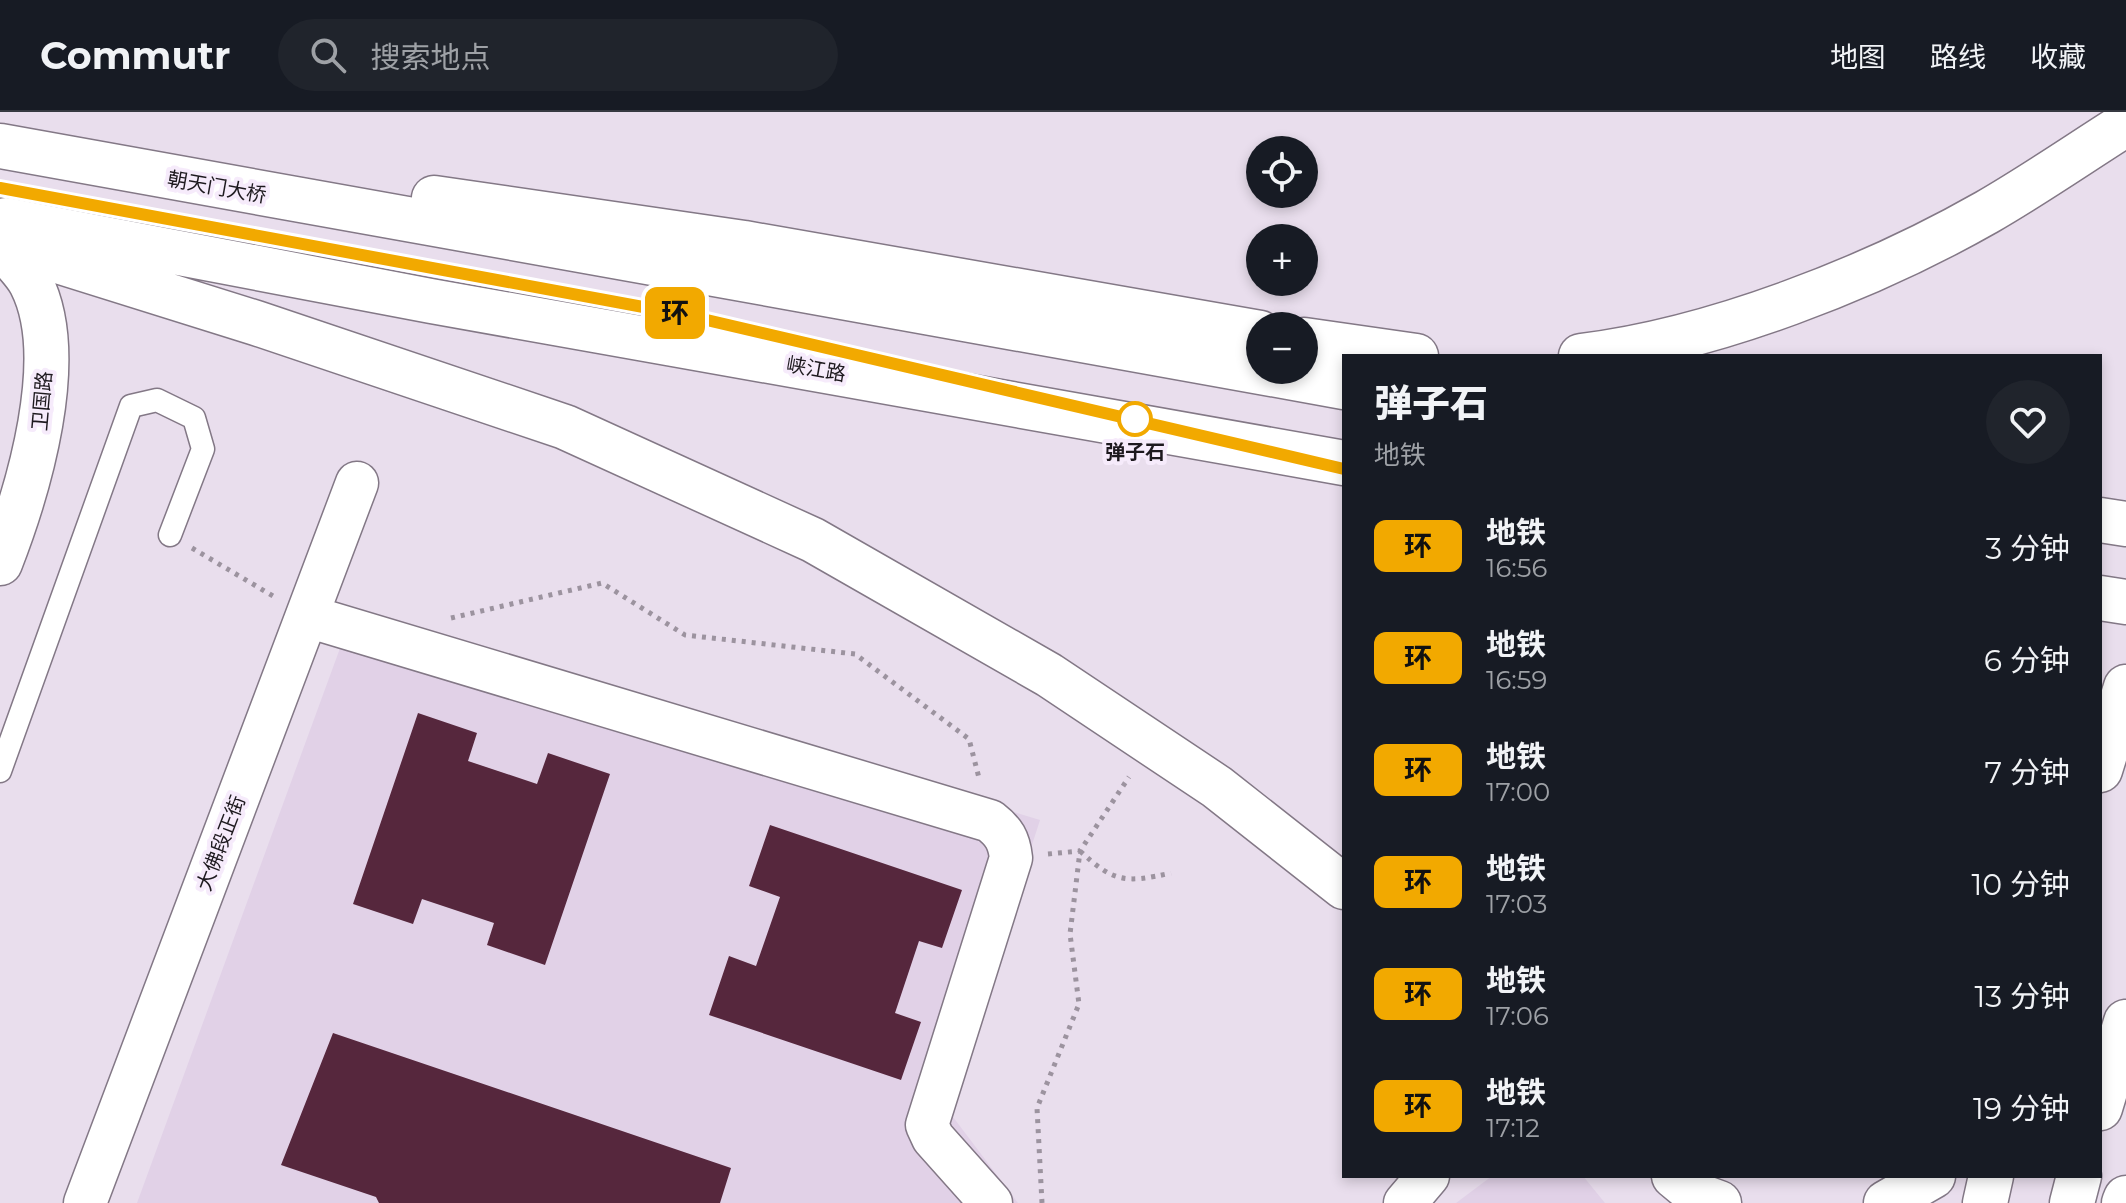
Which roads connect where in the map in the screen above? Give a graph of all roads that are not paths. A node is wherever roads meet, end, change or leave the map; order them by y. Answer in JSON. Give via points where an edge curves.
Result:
{"nodes":[{"id":1,"x":2126,"y":124,"type":"edge"},
{"id":2,"x":0,"y":146,"type":"edge"},
{"id":3,"x":442,"y":213,"type":"junction"},
{"id":4,"x":0,"y":219,"type":"edge"},
{"id":5,"x":0,"y":244,"type":"edge"},
{"id":6,"x":1246,"y":331,"type":"edge"},
{"id":7,"x":1318,"y":342,"type":"edge"},
{"id":8,"x":1402,"y":354,"type":"edge"},
{"id":9,"x":1596,"y":354,"type":"edge"},
{"id":10,"x":1342,"y":387,"type":"edge"},
{"id":11,"x":1342,"y":463,"type":"edge"},
{"id":12,"x":357,"y":483,"type":"dead end"},
{"id":13,"x":2102,"y":520,"type":"edge"},
{"id":14,"x":2126,"y":524,"type":"edge"},
{"id":15,"x":170,"y":535,"type":"road end"},
{"id":16,"x":0,"y":563,"type":"edge"},
{"id":17,"x":2102,"y":598,"type":"edge"},
{"id":18,"x":2126,"y":602,"type":"edge"},
{"id":19,"x":307,"y":616,"type":"junction"},
{"id":20,"x":2126,"y":687,"type":"edge"},
{"id":21,"x":2102,"y":764,"type":"edge"},
{"id":22,"x":0,"y":771,"type":"edge"},
{"id":23,"x":1342,"y":885,"type":"edge"},
{"id":24,"x":2115,"y":1045,"type":"edge"},
{"id":25,"x":2102,"y":1100,"type":"edge"},
{"id":26,"x":1426,"y":1178,"type":"edge"},
{"id":27,"x":1650,"y":1178,"type":"edge"},
{"id":28,"x":1676,"y":1178,"type":"edge"},
{"id":29,"x":1930,"y":1178,"type":"edge"},
{"id":30,"x":1991,"y":1178,"type":"edge"},
{"id":31,"x":2078,"y":1178,"type":"edge"},
{"id":32,"x":85,"y":1203,"type":"edge"},
{"id":33,"x":991,"y":1203,"type":"edge"},
{"id":34,"x":1405,"y":1203,"type":"edge"},
{"id":35,"x":1669,"y":1203,"type":"edge"},
{"id":36,"x":1719,"y":1203,"type":"edge"},
{"id":37,"x":1886,"y":1203,"type":"edge"},
{"id":38,"x":1985,"y":1203,"type":"edge"},
{"id":39,"x":2072,"y":1203,"type":"edge"}],
"edges":[{"from":1,"to":9,"type":"main road","via":[[1986,212],[1851,278],[1728,323]]},
{"from":2,"to":3,"type":"main road","name":"朝天门大桥","via":[[192,182]]},
{"from":3,"to":6,"type":"main road","via":[[744,243]]},
{"from":3,"to":10,"type":"main road"},
{"from":4,"to":11,"type":"main road","name":"峡江路"},
{"from":5,"to":16,"type":"main road","name":"卫国路","via":[[31,283],[42,321],[45,365],[39,439]]},
{"from":5,"to":23,"type":"main road","via":[[565,427],[813,540],[1049,675],[1217,787]]},
{"from":7,"to":8,"type":"main road"},
{"from":12,"to":19,"type":"street","name":"大佛段正街"},
{"from":13,"to":14,"type":"main road"},
{"from":15,"to":22,"type":"lane","via":[[203,449],[194,418],[157,400],[131,406]]},
{"from":17,"to":18,"type":"main road"},
{"from":19,"to":32,"type":"street","name":"大佛段正街"},
{"from":19,"to":33,"type":"street","via":[[990,821],[1002,830],[1011,858],[927,1125]]},
{"from":20,"to":21,"type":"main road"},
{"from":24,"to":25,"type":"main road"},
{"from":26,"to":34,"type":"street"},
{"from":27,"to":35,"type":"main road"},
{"from":28,"to":36,"type":"main road","via":[[1697,1195]]},
{"from":29,"to":37,"type":"main road"},
{"from":30,"to":38,"type":"main road"},
{"from":31,"to":39,"type":"main road"}]}
